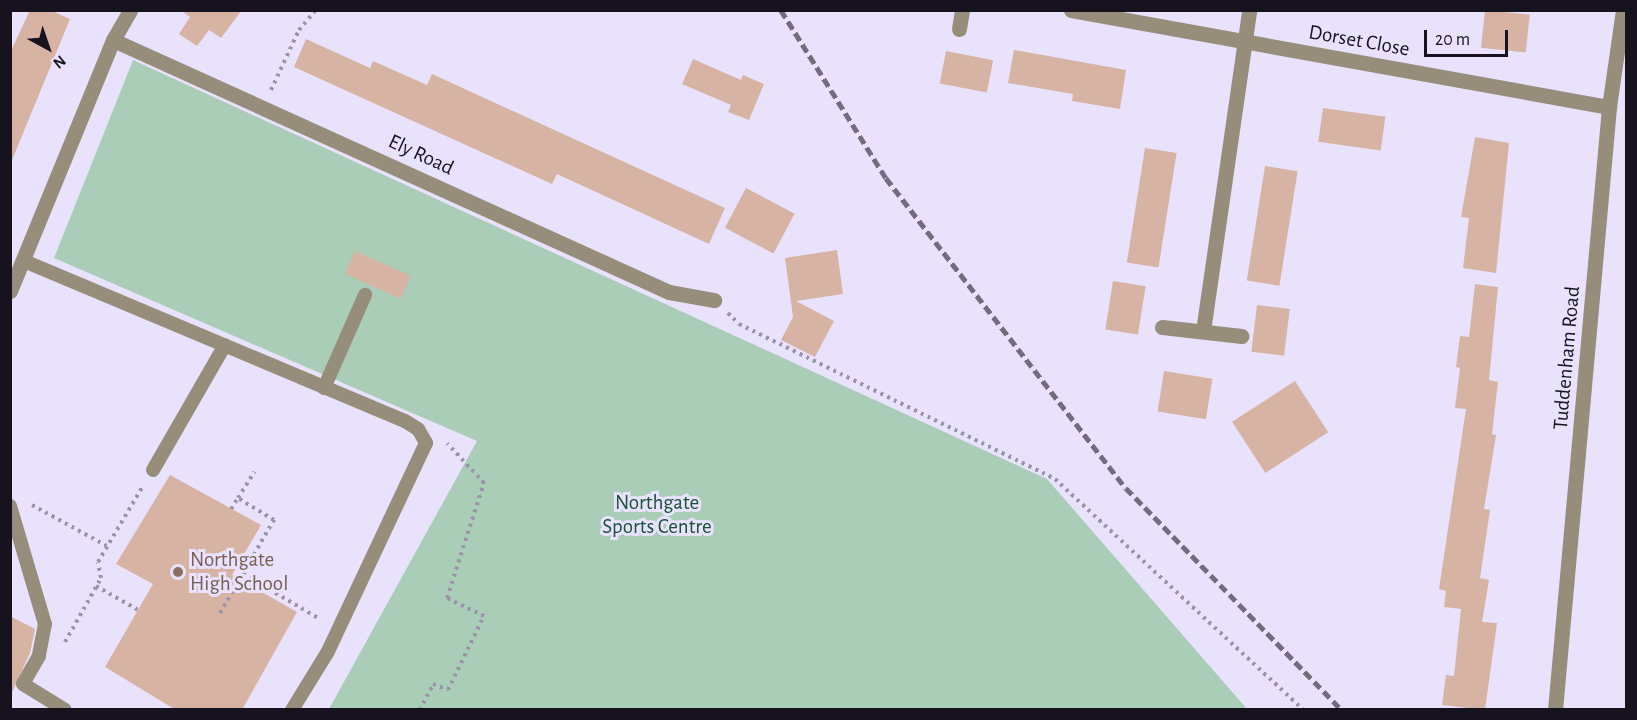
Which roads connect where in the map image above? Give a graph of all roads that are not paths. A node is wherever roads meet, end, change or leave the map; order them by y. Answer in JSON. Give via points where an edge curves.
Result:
{"nodes":[{"id":1,"x":130,"y":10,"type":"edge"},
{"id":2,"x":962,"y":10,"type":"edge"},
{"id":3,"x":1071,"y":10,"type":"edge"},
{"id":4,"x":1249,"y":10,"type":"edge"},
{"id":5,"x":1623,"y":10,"type":"edge"},
{"id":6,"x":959,"y":29,"type":"dead end"},
{"id":7,"x":113,"y":40,"type":"junction"},
{"id":8,"x":1243,"y":42,"type":"junction"},
{"id":9,"x":1609,"y":107,"type":"junction"},
{"id":10,"x":24,"y":261,"type":"junction"},
{"id":11,"x":10,"y":291,"type":"edge"},
{"id":12,"x":365,"y":294,"type":"dead end"},
{"id":13,"x":714,"y":300,"type":"dead end"},
{"id":14,"x":1162,"y":327,"type":"dead end"},
{"id":15,"x":1203,"y":331,"type":"junction"},
{"id":16,"x":1241,"y":336,"type":"dead end"},
{"id":17,"x":225,"y":345,"type":"junction"},
{"id":18,"x":324,"y":388,"type":"junction"},
{"id":19,"x":153,"y":470,"type":"road end"},
{"id":20,"x":10,"y":506,"type":"edge"},
{"id":21,"x":65,"y":710,"type":"edge"},
{"id":22,"x":292,"y":710,"type":"edge"},
{"id":23,"x":1555,"y":710,"type":"edge"}],
"edges":[{"from":1,"to":7,"type":"street"},
{"from":2,"to":6,"type":"street"},
{"from":3,"to":8,"type":"street","name":"Dorset Close"},
{"from":4,"to":8,"type":"street"},
{"from":5,"to":9,"type":"street","name":"Tuddenham Road"},
{"from":7,"to":10,"type":"street"},
{"from":7,"to":13,"type":"street","name":"Ely Road","via":[[669,292]]},
{"from":8,"to":9,"type":"street","name":"Dorset Close"},
{"from":8,"to":15,"type":"street"},
{"from":9,"to":23,"type":"street","name":"Tuddenham Road"},
{"from":10,"to":11,"type":"street"},
{"from":10,"to":17,"type":"lane"},
{"from":12,"to":18,"type":"lane"},
{"from":14,"to":15,"type":"street"},
{"from":15,"to":16,"type":"street"},
{"from":17,"to":18,"type":"lane"},
{"from":17,"to":19,"type":"lane"},
{"from":18,"to":22,"type":"lane","via":[[405,421],[418,429],[426,443],[337,628]]},
{"from":20,"to":21,"type":"lane","via":[[45,624],[39,656],[23,684]]}]}
